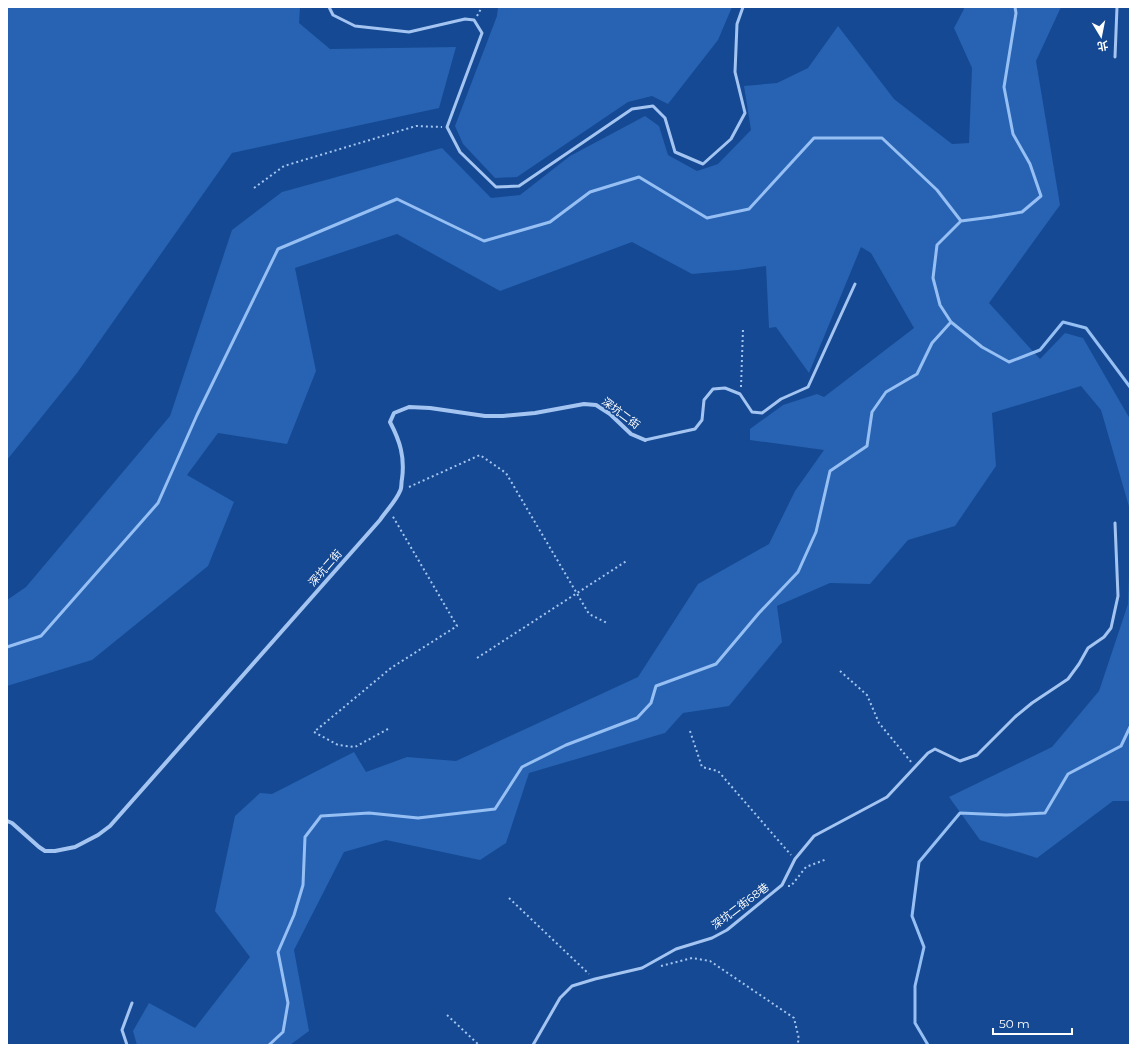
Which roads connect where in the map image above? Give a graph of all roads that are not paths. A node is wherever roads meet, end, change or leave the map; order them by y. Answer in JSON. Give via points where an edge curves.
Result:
{"nodes":[{"id":1,"x":329,"y":7,"type":"edge"},
{"id":2,"x":743,"y":7,"type":"edge"},
{"id":3,"x":1117,"y":7,"type":"edge"},
{"id":4,"x":1115,"y":57,"type":"dead end"},
{"id":5,"x":855,"y":284,"type":"dead end"},
{"id":6,"x":644,"y":440,"type":"joint"},
{"id":7,"x":1115,"y":523,"type":"dead end"},
{"id":8,"x":7,"y":821,"type":"edge"},
{"id":9,"x":132,"y":1003,"type":"dead end"},
{"id":10,"x":127,"y":1045,"type":"edge"},
{"id":11,"x":533,"y":1045,"type":"edge"}],
"edges":[{"from":1,"to":2,"type":"lane","via":[[333,15],[355,26],[409,32],[465,19],[474,20],[482,33],[447,127],[460,152],[496,187],[519,186],[632,109],[654,106],[665,118],[675,152],[703,164],[731,139],[745,113],[735,72],[737,24]]},
{"from":3,"to":4,"type":"lane"},
{"from":5,"to":6,"type":"lane","via":[[808,388],[781,399],[762,413],[752,412],[740,394],[725,388],[713,389],[704,400],[702,420],[695,429]]},
{"from":6,"to":8,"type":"street","name":"深坑二街","via":[[631,434],[596,404],[497,416],[409,407],[394,413],[390,422],[403,455],[403,472],[400,491],[389,508],[110,826],[75,847],[45,851]]},
{"from":7,"to":11,"type":"lane","name":"深坑二街68巷","via":[[1118,596],[1111,628],[1104,637],[1088,648],[1068,679],[1015,717],[977,755],[960,760],[935,749],[928,753],[887,797],[814,836],[795,858],[782,885],[727,930],[712,938],[676,948],[642,968],[572,986],[560,998]]},
{"from":9,"to":10,"type":"lane","via":[[122,1030]]}]}
